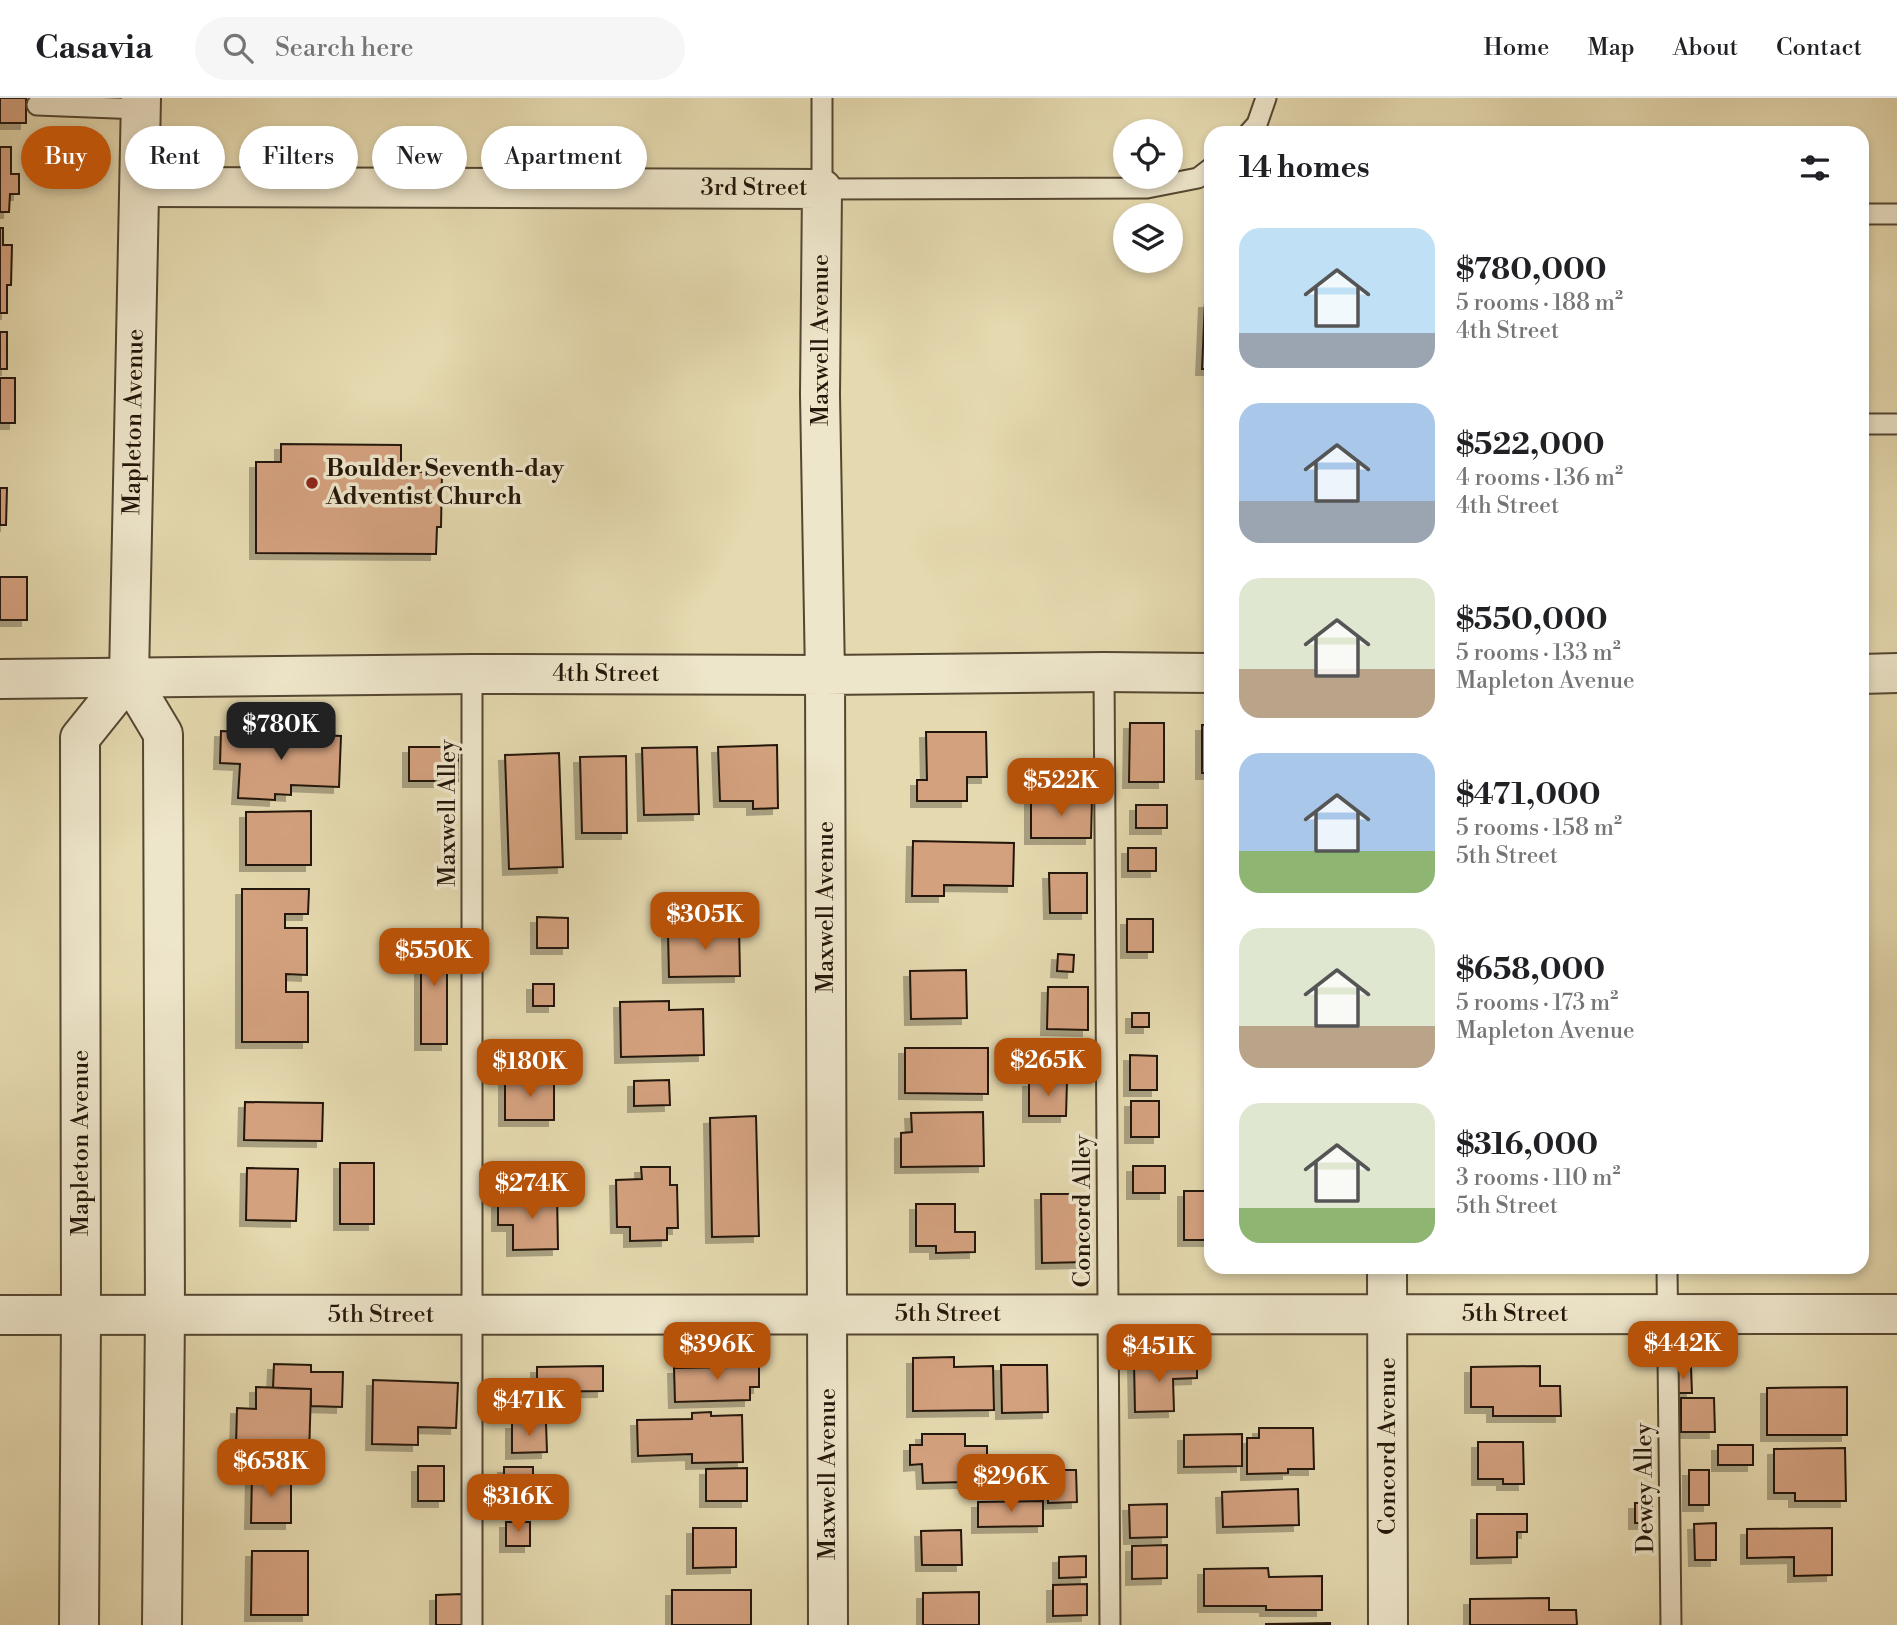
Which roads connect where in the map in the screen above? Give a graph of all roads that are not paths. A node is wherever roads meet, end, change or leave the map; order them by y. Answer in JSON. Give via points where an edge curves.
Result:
{"nodes":[{"id":1,"x":822,"y":98,"type":"edge"},
{"id":2,"x":1266,"y":98,"type":"edge"},
{"id":3,"x":141,"y":103,"type":"edge"},
{"id":4,"x":37,"y":105,"type":"dead end"},
{"id":5,"x":141,"y":126,"type":"edge"},
{"id":6,"x":1255,"y":126,"type":"edge"},
{"id":7,"x":1204,"y":173,"type":"edge"},
{"id":8,"x":225,"y":178,"type":"edge"},
{"id":9,"x":141,"y":189,"type":"edge"},
{"id":10,"x":822,"y":189,"type":"junction"},
{"id":11,"x":1869,"y":214,"type":"edge"},
{"id":12,"x":1897,"y":214,"type":"edge"},
{"id":13,"x":1869,"y":424,"type":"edge"},
{"id":14,"x":1897,"y":424,"type":"edge"},
{"id":15,"x":1104,"y":671,"type":"junction"},
{"id":16,"x":1204,"y":673,"type":"edge"},
{"id":17,"x":1897,"y":673,"type":"edge"},
{"id":18,"x":472,"y":674,"type":"junction"},
{"id":19,"x":1869,"y":674,"type":"edge"},
{"id":20,"x":825,"y":676,"type":"junction"},
{"id":21,"x":129,"y":677,"type":"junction"},
{"id":22,"x":0,"y":679,"type":"edge"},
{"id":23,"x":1387,"y":1274,"type":"edge"},
{"id":24,"x":1667,"y":1274,"type":"edge"},
{"id":25,"x":1108,"y":1314,"type":"junction"},
{"id":26,"x":1387,"y":1314,"type":"junction"},
{"id":27,"x":1668,"y":1314,"type":"junction"},
{"id":28,"x":1897,"y":1314,"type":"edge"},
{"id":29,"x":0,"y":1315,"type":"edge"},
{"id":30,"x":81,"y":1315,"type":"junction"},
{"id":31,"x":165,"y":1315,"type":"junction"},
{"id":32,"x":472,"y":1315,"type":"junction"},
{"id":33,"x":828,"y":1315,"type":"junction"},
{"id":34,"x":79,"y":1625,"type":"edge"},
{"id":35,"x":162,"y":1625,"type":"edge"},
{"id":36,"x":472,"y":1625,"type":"edge"},
{"id":37,"x":828,"y":1625,"type":"edge"},
{"id":38,"x":1110,"y":1625,"type":"edge"},
{"id":39,"x":1388,"y":1625,"type":"edge"},
{"id":40,"x":1671,"y":1625,"type":"edge"}],
"edges":[{"from":1,"to":10,"type":"lane"},
{"from":2,"to":6,"type":"lane"},
{"from":3,"to":4,"type":"lane"},
{"from":3,"to":5,"type":"street","name":"Mapleton Avenue"},
{"from":7,"to":10,"type":"lane","via":[[1147,188]]},
{"from":8,"to":10,"type":"street","name":"3rd Street"},
{"from":9,"to":21,"type":"street","name":"Mapleton Avenue"},
{"from":10,"to":20,"type":"street","name":"Maxwell Avenue"},
{"from":11,"to":12,"type":"lane"},
{"from":13,"to":14,"type":"lane"},
{"from":15,"to":16,"type":"street","name":"4th Street"},
{"from":15,"to":20,"type":"street","name":"4th Street"},
{"from":15,"to":25,"type":"lane","name":"Concord Alley"},
{"from":17,"to":19,"type":"street"},
{"from":18,"to":20,"type":"street","name":"4th Street"},
{"from":18,"to":21,"type":"street","name":"4th Street"},
{"from":18,"to":32,"type":"lane","name":"Maxwell Alley"},
{"from":20,"to":33,"type":"street","name":"Maxwell Avenue"},
{"from":21,"to":22,"type":"street","name":"4th Street"},
{"from":21,"to":30,"type":"street","name":"Mapleton Avenue","via":[[80,738]]},
{"from":21,"to":31,"type":"street","via":[[163,734]]},
{"from":23,"to":26,"type":"street","name":"Concord Avenue"},
{"from":24,"to":27,"type":"lane","name":"Dewey Alley"},
{"from":25,"to":26,"type":"street","name":"5th Street"},
{"from":25,"to":33,"type":"street","name":"5th Street"},
{"from":25,"to":38,"type":"lane","name":"Concord Alley"},
{"from":26,"to":27,"type":"street","name":"5th Street"},
{"from":26,"to":39,"type":"street","name":"Concord Avenue"},
{"from":27,"to":28,"type":"street","name":"5th Street"},
{"from":27,"to":40,"type":"lane","name":"Dewey Alley"},
{"from":29,"to":30,"type":"street","name":"5th Street"},
{"from":30,"to":31,"type":"street","name":"5th Street"},
{"from":30,"to":34,"type":"street","name":"Mapleton Avenue"},
{"from":31,"to":32,"type":"street","name":"5th Street"},
{"from":31,"to":35,"type":"street"},
{"from":32,"to":33,"type":"street","name":"5th Street"},
{"from":32,"to":36,"type":"lane","name":"Maxwell Alley"},
{"from":33,"to":37,"type":"street","name":"Maxwell Avenue"}]}
